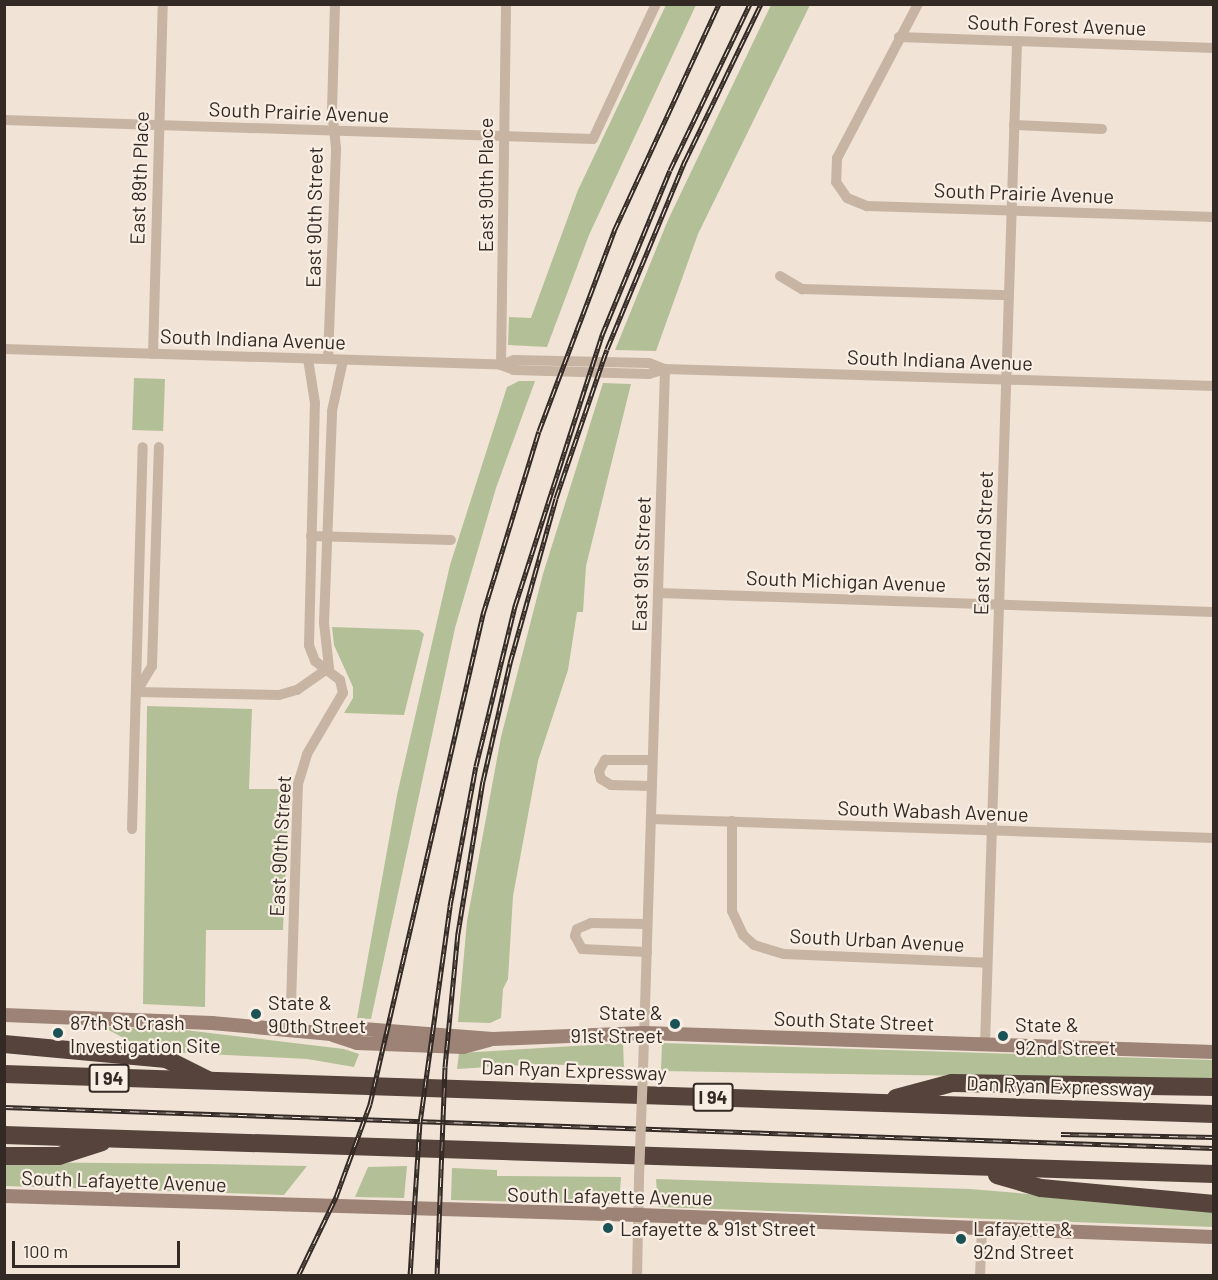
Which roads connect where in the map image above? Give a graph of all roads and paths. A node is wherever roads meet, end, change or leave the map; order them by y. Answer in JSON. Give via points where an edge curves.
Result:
{"nodes":[{"id":1,"x":164,"y":4,"type":"edge"},
{"id":2,"x":335,"y":4,"type":"edge"},
{"id":3,"x":506,"y":4,"type":"edge"},
{"id":4,"x":656,"y":4,"type":"edge"},
{"id":5,"x":918,"y":4,"type":"edge"},
{"id":6,"x":899,"y":37,"type":"junction"},
{"id":7,"x":1017,"y":42,"type":"junction"},
{"id":8,"x":1214,"y":48,"type":"edge"},
{"id":9,"x":4,"y":120,"type":"edge"},
{"id":10,"x":1014,"y":125,"type":"junction"},
{"id":11,"x":159,"y":126,"type":"junction"},
{"id":12,"x":1102,"y":129,"type":"dead end"},
{"id":13,"x":334,"y":131,"type":"junction"},
{"id":14,"x":504,"y":136,"type":"junction"},
{"id":15,"x":1011,"y":211,"type":"junction"},
{"id":16,"x":1214,"y":217,"type":"edge"},
{"id":17,"x":780,"y":276,"type":"dead end"},
{"id":18,"x":1009,"y":295,"type":"junction"},
{"id":19,"x":4,"y":349,"type":"edge"},
{"id":20,"x":153,"y":354,"type":"junction"},
{"id":21,"x":308,"y":358,"type":"junction"},
{"id":22,"x":328,"y":359,"type":"junction"},
{"id":23,"x":343,"y":360,"type":"junction"},
{"id":24,"x":501,"y":365,"type":"junction"},
{"id":25,"x":665,"y":369,"type":"junction"},
{"id":26,"x":1006,"y":380,"type":"junction"},
{"id":27,"x":1214,"y":386,"type":"edge"},
{"id":28,"x":143,"y":447,"type":"dead end"},
{"id":29,"x":159,"y":447,"type":"dead end"},
{"id":30,"x":311,"y":536,"type":"junction"},
{"id":31,"x":328,"y":536,"type":"junction"},
{"id":32,"x":451,"y":540,"type":"dead end"},
{"id":33,"x":658,"y":593,"type":"junction"},
{"id":34,"x":999,"y":604,"type":"junction"},
{"id":35,"x":1214,"y":612,"type":"edge"},
{"id":36,"x":329,"y":668,"type":"junction"},
{"id":37,"x":137,"y":692,"type":"junction"},
{"id":38,"x":652,"y":760,"type":"junction"},
{"id":39,"x":651,"y":786,"type":"junction"},
{"id":40,"x":651,"y":819,"type":"junction"},
{"id":41,"x":732,"y":821,"type":"junction"},
{"id":42,"x":132,"y":829,"type":"dead end"},
{"id":43,"x":992,"y":831,"type":"junction"},
{"id":44,"x":1214,"y":838,"type":"edge"},
{"id":45,"x":647,"y":924,"type":"junction"},
{"id":46,"x":647,"y":952,"type":"junction"},
{"id":47,"x":987,"y":963,"type":"junction"},
{"id":48,"x":291,"y":1005,"type":"dead end"},
{"id":49,"x":4,"y":1015,"type":"edge"},
{"id":50,"x":644,"y":1033,"type":"junction"},
{"id":51,"x":4,"y":1044,"type":"edge"},
{"id":52,"x":985,"y":1045,"type":"junction"},
{"id":53,"x":1214,"y":1052,"type":"edge"},
{"id":54,"x":4,"y":1074,"type":"edge"},
{"id":55,"x":213,"y":1082,"type":"junction"},
{"id":56,"x":1214,"y":1087,"type":"edge"},
{"id":57,"x":877,"y":1103,"type":"junction"},
{"id":58,"x":1214,"y":1114,"type":"edge"},
{"id":59,"x":4,"y":1135,"type":"edge"},
{"id":60,"x":113,"y":1138,"type":"junction"},
{"id":61,"x":4,"y":1156,"type":"edge"},
{"id":62,"x":972,"y":1168,"type":"junction"},
{"id":63,"x":1214,"y":1174,"type":"edge"},
{"id":64,"x":4,"y":1196,"type":"edge"},
{"id":65,"x":1214,"y":1204,"type":"edge"},
{"id":66,"x":639,"y":1215,"type":"junction"},
{"id":67,"x":982,"y":1228,"type":"junction"},
{"id":68,"x":1214,"y":1237,"type":"edge"},
{"id":69,"x":637,"y":1275,"type":"edge"},
{"id":70,"x":980,"y":1275,"type":"edge"}],
"edges":[{"from":1,"to":11,"type":"street","name":"East 89th Place"},
{"from":2,"to":13,"type":"street","name":"East 90th Street"},
{"from":3,"to":14,"type":"street","name":"East 90th Place"},
{"from":4,"to":14,"type":"street","name":"South Prairie Avenue","via":[[593,139]]},
{"from":5,"to":6,"type":"street"},
{"from":6,"to":7,"type":"street","name":"South Forest Avenue"},
{"from":6,"to":15,"type":"street","name":"South Prairie Avenue","via":[[837,158],[834,171],[840,190],[847,198],[867,206]]},
{"from":7,"to":8,"type":"street","name":"South Forest Avenue"},
{"from":7,"to":10,"type":"street","name":"East 92nd Street"},
{"from":9,"to":11,"type":"street","name":"South Prairie Avenue"},
{"from":10,"to":12,"type":"street"},
{"from":10,"to":15,"type":"street","name":"East 92nd Street"},
{"from":11,"to":13,"type":"street","name":"South Prairie Avenue"},
{"from":11,"to":20,"type":"street","name":"East 89th Place"},
{"from":13,"to":14,"type":"street","name":"South Prairie Avenue"},
{"from":13,"to":22,"type":"street","name":"East 90th Street"},
{"from":14,"to":24,"type":"street","name":"East 90th Place"},
{"from":15,"to":16,"type":"street","name":"South Prairie Avenue"},
{"from":15,"to":18,"type":"street","name":"East 92nd Street"},
{"from":17,"to":18,"type":"street","via":[[802,289]]},
{"from":18,"to":26,"type":"street","name":"East 92nd Street"},
{"from":19,"to":20,"type":"street","name":"South Indiana Avenue"},
{"from":20,"to":21,"type":"street","name":"South Indiana Avenue"},
{"from":21,"to":22,"type":"street","name":"South Indiana Avenue"},
{"from":21,"to":30,"type":"street","name":"East 90th Street","via":[[315,403]]},
{"from":22,"to":23,"type":"street","name":"South Indiana Avenue"},
{"from":23,"to":24,"type":"street","name":"South Indiana Avenue"},
{"from":23,"to":31,"type":"street","name":"East 90th Street","via":[[332,411]]},
{"from":24,"to":25,"type":"street","name":"South Indiana Avenue","via":[[514,370],[649,374]]},
{"from":25,"to":26,"type":"street","name":"South Indiana Avenue"},
{"from":25,"to":33,"type":"street","name":"East 91st Street"},
{"from":26,"to":27,"type":"street","name":"South Indiana Avenue"},
{"from":26,"to":34,"type":"street","name":"East 92nd Street"},
{"from":28,"to":37,"type":"street"},
{"from":29,"to":37,"type":"street","via":[[153,666]]},
{"from":30,"to":31,"type":"street"},
{"from":30,"to":36,"type":"street","name":"East 90th Street","via":[[309,645],[315,661]]},
{"from":31,"to":32,"type":"street"},
{"from":31,"to":36,"type":"street","name":"East 90th Street","via":[[324,623]]},
{"from":33,"to":34,"type":"street","name":"South Michigan Avenue"},
{"from":33,"to":38,"type":"street","name":"East 91st Street"},
{"from":34,"to":35,"type":"street","name":"South Michigan Avenue"},
{"from":34,"to":43,"type":"street","name":"East 92nd Street"},
{"from":36,"to":37,"type":"street","via":[[297,690],[279,695]]},
{"from":36,"to":48,"type":"street","name":"East 90th Street","via":[[340,680],[340,703],[307,754],[298,784]]},
{"from":37,"to":42,"type":"street"},
{"from":38,"to":39,"type":"street","name":"East 91st Street"},
{"from":38,"to":39,"type":"street","via":[[605,760],[599,771],[601,779],[611,785]]},
{"from":39,"to":40,"type":"street","name":"East 91st Street"},
{"from":40,"to":41,"type":"street","name":"South Wabash Avenue"},
{"from":40,"to":45,"type":"street","name":"East 91st Street"},
{"from":41,"to":43,"type":"street","name":"South Wabash Avenue"},
{"from":41,"to":47,"type":"street","name":"South Urban Avenue","via":[[732,911],[743,935],[754,945],[784,954]]},
{"from":43,"to":44,"type":"street","name":"South Wabash Avenue"},
{"from":43,"to":47,"type":"street","name":"East 92nd Street"},
{"from":45,"to":46,"type":"street","name":"East 91st Street"},
{"from":45,"to":46,"type":"street","via":[[591,923],[577,929],[575,936],[582,948]]},
{"from":46,"to":50,"type":"street","name":"East 91st Street"},
{"from":47,"to":52,"type":"street","name":"East 92nd Street"},
{"from":49,"to":50,"type":"main road","name":"South State Street","via":[[200,1022],[331,1034],[357,1043],[463,1047],[494,1039]]},
{"from":50,"to":52,"type":"main road","name":"South State Street"},
{"from":50,"to":66,"type":"street","name":"East 91st Street","bridge":true},
{"from":51,"to":55,"type":"highway","via":[[166,1059]]},
{"from":52,"to":53,"type":"main road","name":"South State Street"},
{"from":54,"to":55,"type":"highway","name":"Dan Ryan Expressway","number":"I 94"},
{"from":55,"to":57,"type":"highway","name":"Dan Ryan Expressway","number":"I 94"},
{"from":56,"to":57,"type":"highway","via":[[952,1083]]},
{"from":57,"to":58,"type":"highway","name":"Dan Ryan Expressway","number":"I 94"},
{"from":59,"to":60,"type":"highway"},
{"from":60,"to":61,"type":"highway","via":[[59,1156]]},
{"from":60,"to":62,"type":"highway"},
{"from":62,"to":63,"type":"highway"},
{"from":62,"to":65,"type":"highway","via":[[1041,1188]]},
{"from":64,"to":66,"type":"main road","name":"South Lafayette Avenue"},
{"from":66,"to":67,"type":"main road","name":"South Lafayette Avenue"},
{"from":66,"to":69,"type":"street","name":"East 91st Street"},
{"from":67,"to":68,"type":"main road","name":"South Lafayette Avenue"},
{"from":67,"to":70,"type":"street"}]}
